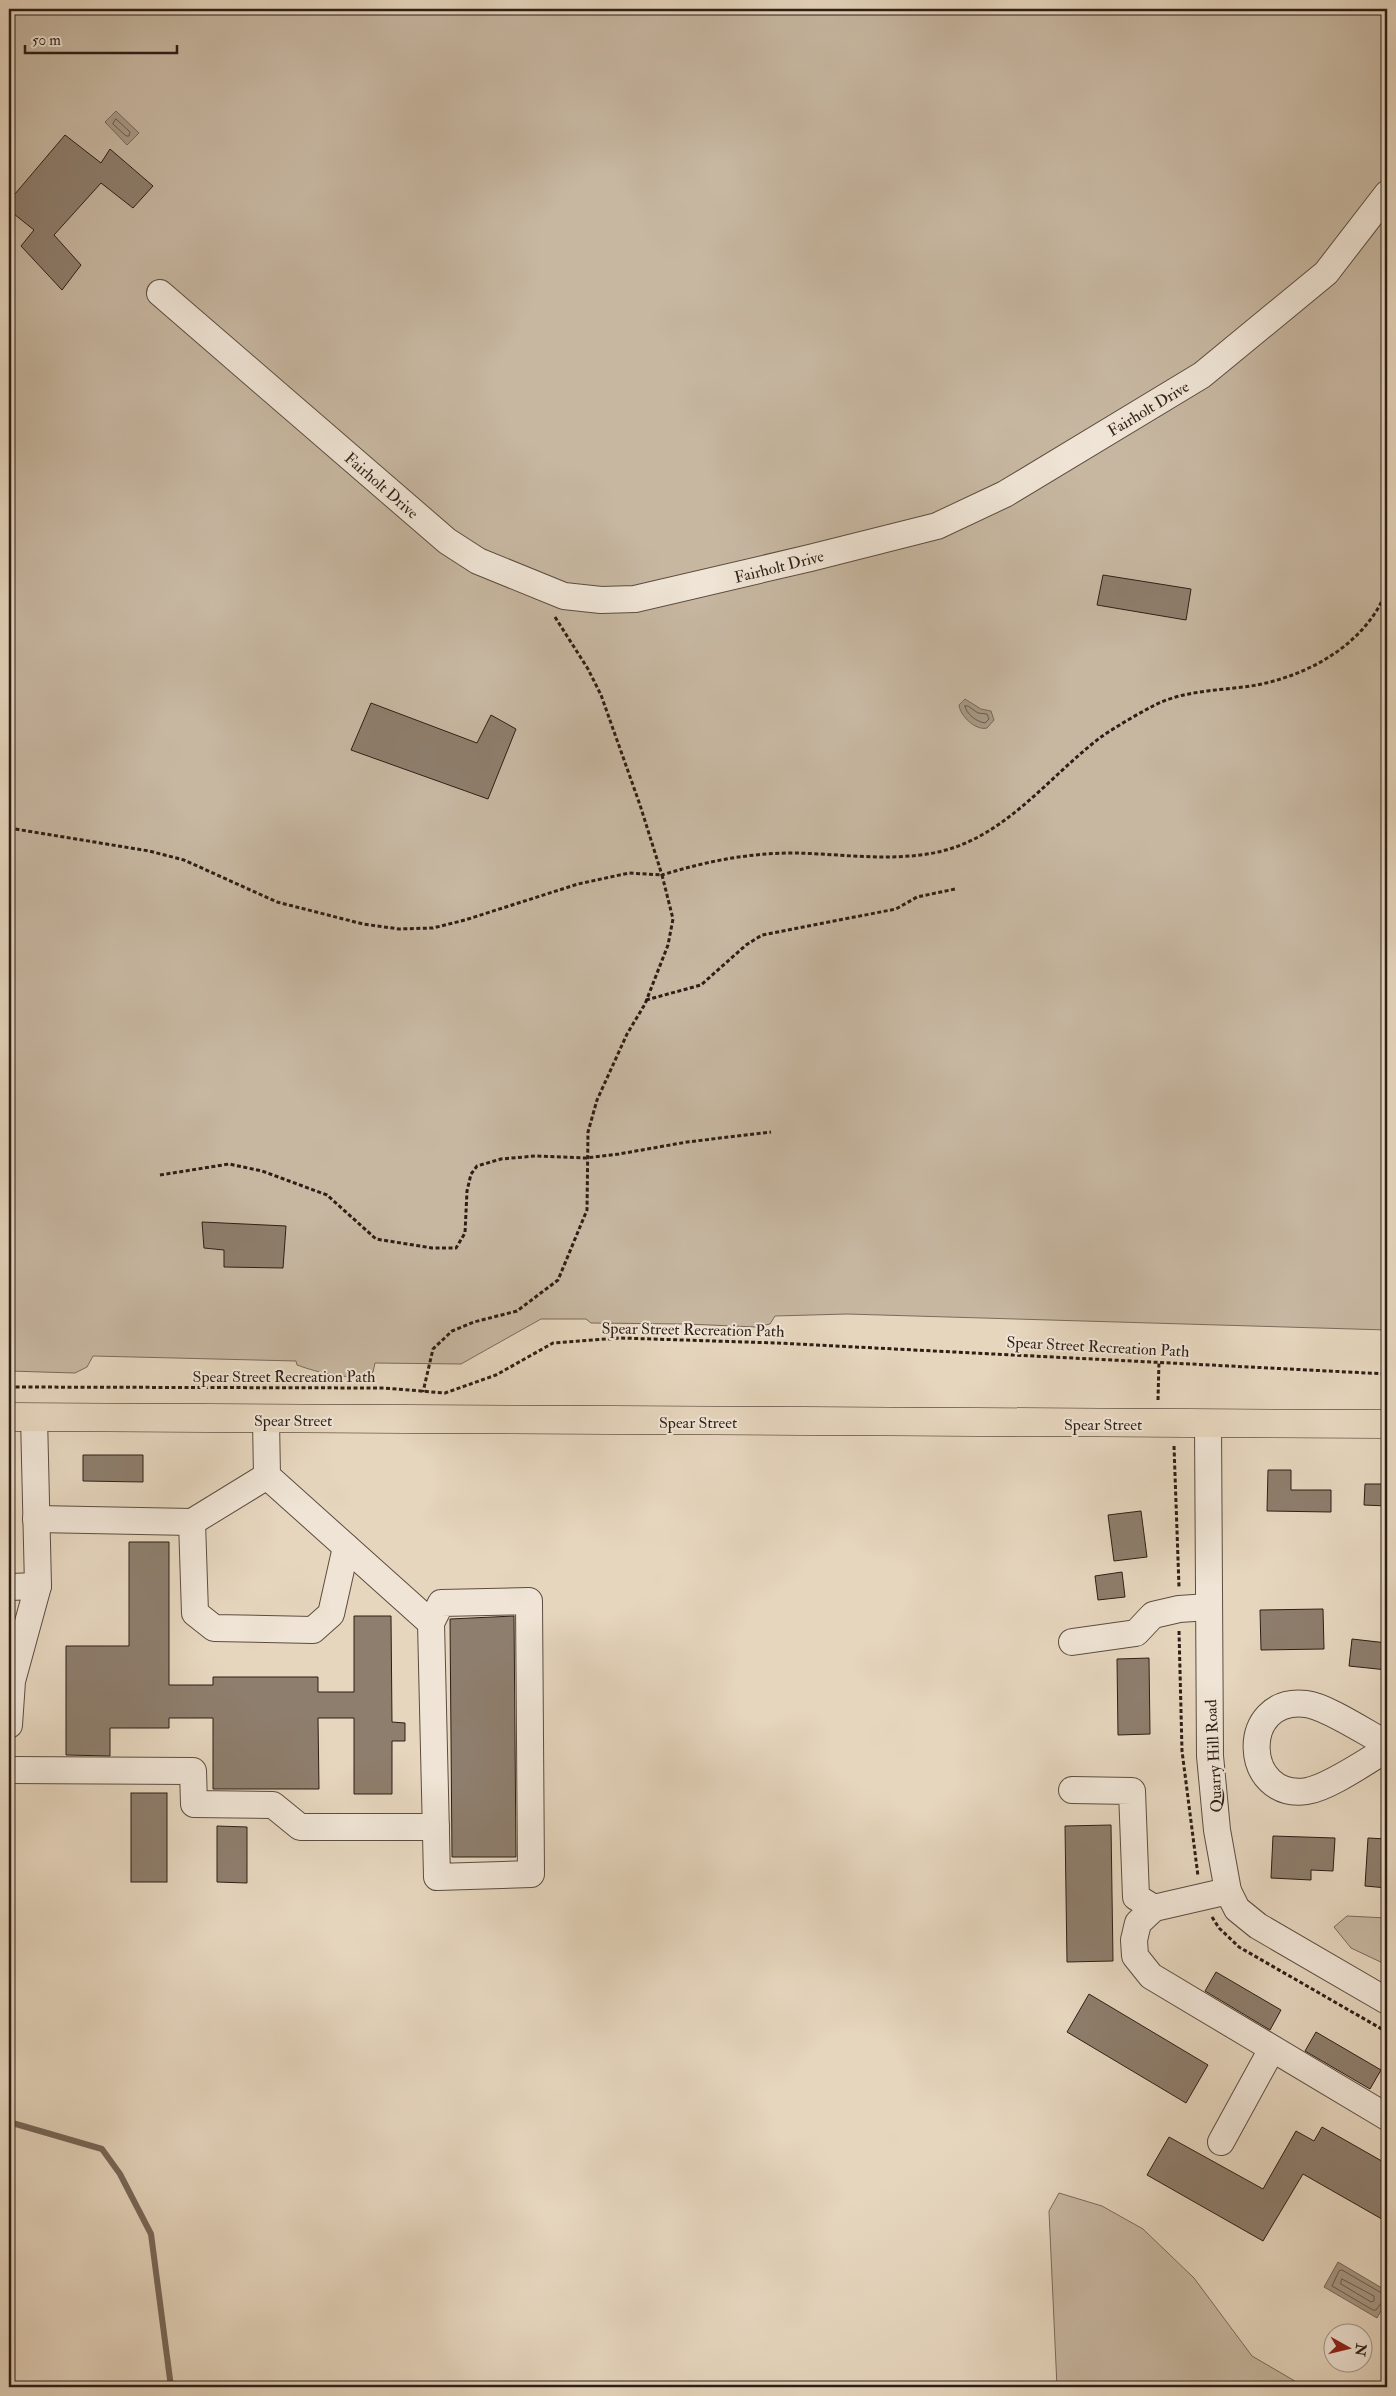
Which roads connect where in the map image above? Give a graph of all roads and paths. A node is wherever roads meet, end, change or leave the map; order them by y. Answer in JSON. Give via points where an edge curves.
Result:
{"nodes":[{"id":1,"x":1387,"y":194,"type":"edge"},
{"id":2,"x":160,"y":293,"type":"dead end"},
{"id":3,"x":1387,"y":590,"type":"edge"},
{"id":4,"x":555,"y":616,"type":"dead end"},
{"id":5,"x":9,"y":828,"type":"edge"},
{"id":6,"x":662,"y":875,"type":"junction"},
{"id":7,"x":955,"y":889,"type":"dead end"},
{"id":8,"x":646,"y":1000,"type":"junction"},
{"id":9,"x":771,"y":1132,"type":"dead end"},
{"id":10,"x":586,"y":1158,"type":"junction"},
{"id":11,"x":160,"y":1175,"type":"dead end"},
{"id":12,"x":1387,"y":1374,"type":"edge"},
{"id":13,"x":9,"y":1388,"type":"edge"},
{"id":14,"x":423,"y":1392,"type":"junction"},
{"id":15,"x":21,"y":1417,"type":"edge"},
{"id":16,"x":266,"y":1420,"type":"junction"},
{"id":17,"x":421,"y":1420,"type":"junction"},
{"id":18,"x":1208,"y":1424,"type":"junction"},
{"id":19,"x":1387,"y":1424,"type":"edge"},
{"id":20,"x":267,"y":1476,"type":"junction"},
{"id":21,"x":36,"y":1519,"type":"junction"},
{"id":22,"x":192,"y":1522,"type":"junction"},
{"id":23,"x":346,"y":1547,"type":"junction"},
{"id":24,"x":38,"y":1586,"type":"junction"},
{"id":25,"x":9,"y":1587,"type":"edge"},
{"id":26,"x":1209,"y":1607,"type":"junction"},
{"id":27,"x":431,"y":1623,"type":"junction"},
{"id":28,"x":1072,"y":1642,"type":"dead end"},
{"id":29,"x":9,"y":1725,"type":"edge"},
{"id":30,"x":1387,"y":1744,"type":"edge"},
{"id":31,"x":1387,"y":1749,"type":"edge"},
{"id":32,"x":9,"y":1770,"type":"edge"},
{"id":33,"x":1072,"y":1790,"type":"dead end"},
{"id":34,"x":436,"y":1828,"type":"junction"},
{"id":35,"x":1228,"y":1890,"type":"junction"},
{"id":36,"x":1154,"y":1908,"type":"junction"},
{"id":37,"x":1387,"y":2001,"type":"edge"},
{"id":38,"x":1272,"y":2049,"type":"junction"},
{"id":39,"x":1387,"y":2117,"type":"edge"},
{"id":40,"x":1221,"y":2142,"type":"dead end"}],
"edges":[{"from":1,"to":2,"type":"street","name":"Fairholt Drive","via":[[1326,273],[1202,375],[1005,494],[938,526],[635,599],[564,596],[478,561],[448,541]]},
{"from":3,"to":6,"type":"path","via":[[1371,622],[1331,656],[1307,670],[1258,685],[1197,693],[1155,705],[1101,737],[1020,809],[964,844],[915,855],[738,856]]},
{"from":4,"to":6,"type":"path","via":[[601,695]]},
{"from":5,"to":6,"type":"path","via":[[158,853],[184,860],[277,902],[354,922],[399,929],[433,928],[578,884],[629,873]]},
{"from":6,"to":8,"type":"path","via":[[673,919],[668,945]]},
{"from":7,"to":8,"type":"path","via":[[917,897],[896,909],[762,934],[701,985]]},
{"from":8,"to":10,"type":"path","via":[[597,1100],[588,1132]]},
{"from":9,"to":10,"type":"path"},
{"from":10,"to":11,"type":"path","via":[[501,1158],[477,1166],[471,1174],[467,1191],[465,1233],[456,1248],[376,1240],[327,1195],[262,1171],[229,1164]]},
{"from":10,"to":14,"type":"path","via":[[587,1210],[558,1280],[516,1311],[452,1331],[433,1349]]},
{"from":12,"to":14,"type":"path","name":"Spear Street Recreation Path","via":[[620,1338],[553,1343],[496,1374],[445,1393]]},
{"from":13,"to":14,"type":"path","name":"Spear Street Recreation Path","via":[[384,1388]]},
{"from":14,"to":17,"type":"path"},
{"from":15,"to":16,"type":"main road","name":"Spear Street"},
{"from":15,"to":21,"type":"street"},
{"from":16,"to":17,"type":"main road","name":"Spear Street"},
{"from":16,"to":20,"type":"street"},
{"from":17,"to":18,"type":"main road","name":"Spear Street"},
{"from":18,"to":19,"type":"main road","name":"Spear Street"},
{"from":18,"to":26,"type":"street","name":"Quarry Hill Road"},
{"from":20,"to":22,"type":"street"},
{"from":20,"to":23,"type":"street"},
{"from":21,"to":22,"type":"street"},
{"from":21,"to":24,"type":"street"},
{"from":22,"to":23,"type":"street","via":[[194,1613],[214,1628],[313,1630],[331,1614]]},
{"from":23,"to":27,"type":"street"},
{"from":24,"to":25,"type":"street"},
{"from":24,"to":29,"type":"street","via":[[12,1681]]},
{"from":26,"to":28,"type":"street","via":[[1153,1615],[1136,1633]]},
{"from":26,"to":35,"type":"street","name":"Quarry Hill Road","via":[[1210,1756],[1217,1830]]},
{"from":27,"to":34,"type":"street"},
{"from":27,"to":34,"type":"street","via":[[441,1603],[529,1601],[531,1874],[437,1877]]},
{"from":30,"to":31,"type":"street","via":[[1321,1709],[1307,1704],[1292,1704],[1278,1708],[1260,1728],[1256,1756],[1269,1780],[1294,1792],[1322,1786]]},
{"from":32,"to":34,"type":"street","via":[[193,1771],[194,1804],[274,1805],[300,1827]]},
{"from":33,"to":36,"type":"street","via":[[1132,1791],[1136,1897]]},
{"from":35,"to":36,"type":"street"},
{"from":35,"to":37,"type":"street","name":"Quarry Hill Road","via":[[1237,1908],[1258,1926]]},
{"from":36,"to":38,"type":"street","via":[[1138,1923],[1134,1940],[1135,1956],[1151,1976]]},
{"from":38,"to":39,"type":"street"},
{"from":38,"to":40,"type":"street"}]}
